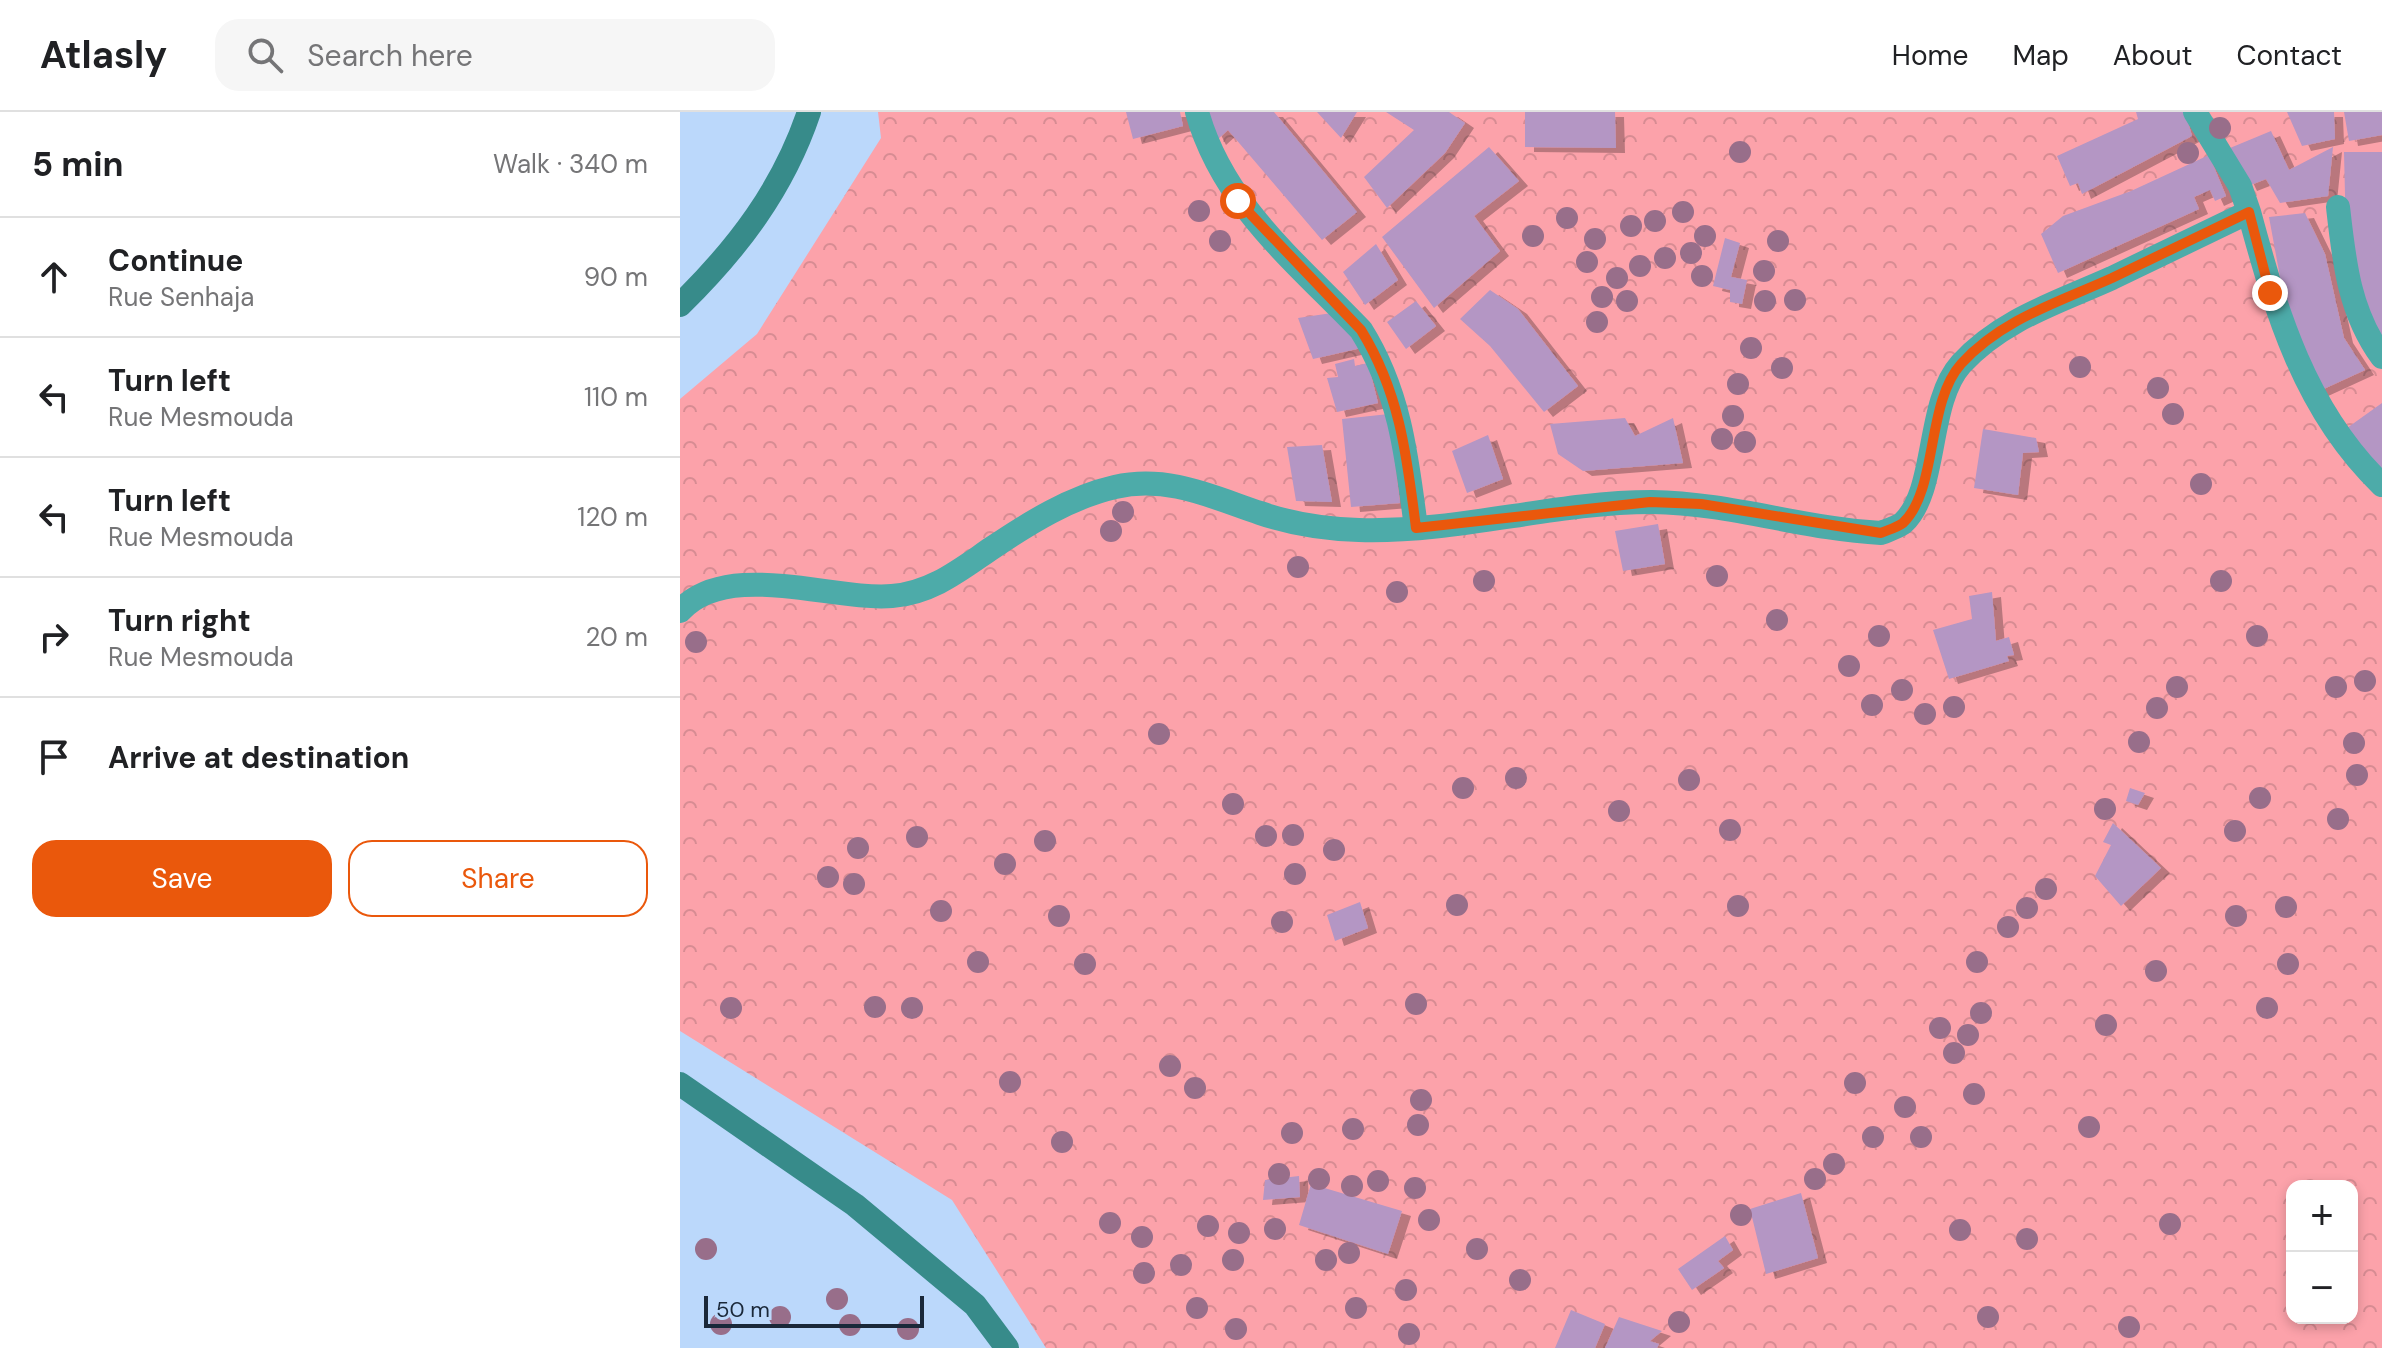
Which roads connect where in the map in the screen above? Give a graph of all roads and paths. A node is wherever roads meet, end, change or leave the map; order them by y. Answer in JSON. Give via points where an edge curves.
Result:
{"nodes":[{"id":1,"x":809,"y":112,"type":"edge"},
{"id":2,"x":1197,"y":112,"type":"edge"},
{"id":3,"x":2195,"y":112,"type":"edge"},
{"id":4,"x":2338,"y":207,"type":"dead end"},
{"id":5,"x":2249,"y":212,"type":"junction"},
{"id":6,"x":680,"y":305,"type":"edge"},
{"id":7,"x":2382,"y":357,"type":"edge"},
{"id":8,"x":2382,"y":485,"type":"edge"},
{"id":9,"x":1416,"y":528,"type":"junction"},
{"id":10,"x":680,"y":611,"type":"edge"},
{"id":11,"x":680,"y":1084,"type":"edge"},
{"id":12,"x":1007,"y":1348,"type":"edge"}],
"edges":[{"from":1,"to":6,"type":"main road","via":[[794,157],[770,199],[745,235]]},
{"from":2,"to":9,"type":"street","via":[[1221,174],[1238,201],[1361,330],[1375,353],[1405,437]]},
{"from":3,"to":5,"type":"street"},
{"from":4,"to":7,"type":"street","via":[[2352,299]]},
{"from":5,"to":8,"type":"street","via":[[2270,293],[2298,365],[2325,418]]},
{"from":5,"to":9,"type":"street","via":[[2043,306],[1981,344],[1958,368],[1943,395],[1916,500],[1903,522],[1881,533],[1701,504],[1650,502]]},
{"from":9,"to":10,"type":"street","via":[[1302,525],[1187,486],[1115,487],[1038,519],[921,592],[891,597],[735,587],[705,593]]},
{"from":11,"to":12,"type":"main road","via":[[855,1205],[975,1305]]}]}
